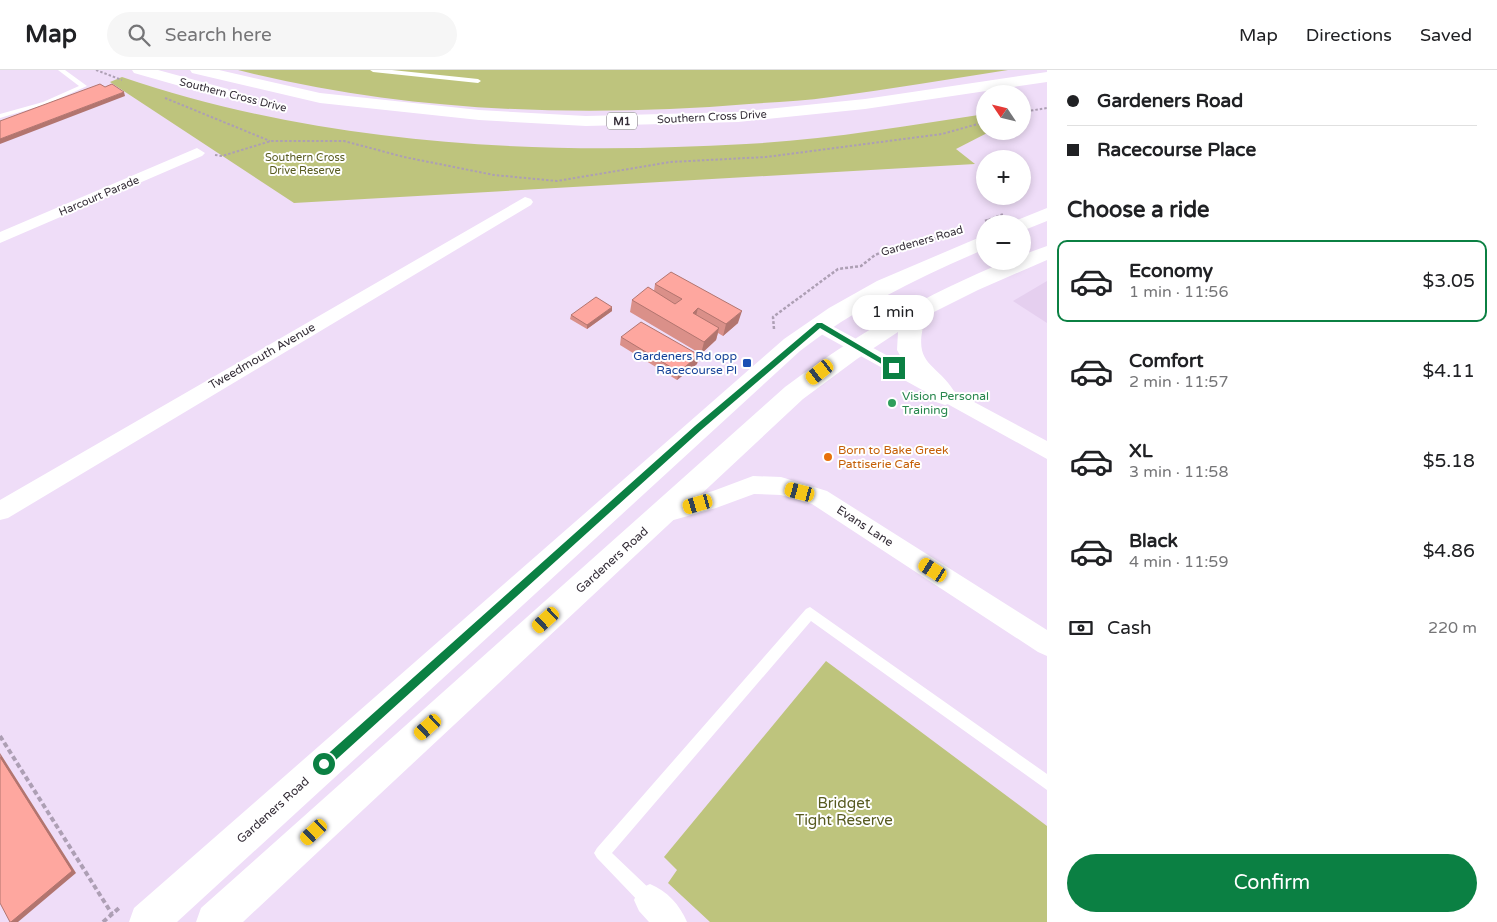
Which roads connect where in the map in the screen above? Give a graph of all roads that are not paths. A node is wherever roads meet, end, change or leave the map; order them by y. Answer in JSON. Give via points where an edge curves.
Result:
{"nodes":[{"id":1,"x":61,"y":70,"type":"edge"},
{"id":2,"x":198,"y":70,"type":"edge"},
{"id":3,"x":373,"y":70,"type":"edge"},
{"id":4,"x":135,"y":76,"type":"edge"},
{"id":5,"x":1047,"y":77,"type":"edge"},
{"id":6,"x":478,"y":81,"type":"dead end"},
{"id":7,"x":1047,"y":92,"type":"edge"},
{"id":8,"x":1031,"y":95,"type":"edge"},
{"id":9,"x":242,"y":98,"type":"dead end"},
{"id":10,"x":976,"y":103,"type":"edge"},
{"id":11,"x":296,"y":110,"type":"dead end"},
{"id":12,"x":0,"y":116,"type":"edge"},
{"id":13,"x":780,"y":130,"type":"dead end"},
{"id":14,"x":751,"y":133,"type":"dead end"},
{"id":15,"x":197,"y":153,"type":"road end"},
{"id":16,"x":525,"y":202,"type":"dead end"},
{"id":17,"x":1047,"y":214,"type":"edge"},
{"id":18,"x":1031,"y":216,"type":"edge"},
{"id":19,"x":976,"y":235,"type":"edge"},
{"id":20,"x":0,"y":238,"type":"edge"},
{"id":21,"x":1047,"y":252,"type":"edge"},
{"id":22,"x":916,"y":312,"type":"junction"},
{"id":23,"x":819,"y":325,"type":"junction"},
{"id":24,"x":856,"y":347,"type":"junction"},
{"id":25,"x":945,"y":396,"type":"junction"},
{"id":26,"x":1047,"y":451,"type":"edge"},
{"id":27,"x":0,"y":511,"type":"edge"},
{"id":28,"x":663,"y":514,"type":"junction"},
{"id":29,"x":1047,"y":644,"type":"edge"},
{"id":30,"x":1047,"y":783,"type":"edge"},
{"id":31,"x":650,"y":900,"type":"joint"},
{"id":32,"x":148,"y":922,"type":"edge"},
{"id":33,"x":215,"y":922,"type":"edge"},
{"id":34,"x":671,"y":922,"type":"edge"}],
"edges":[{"from":1,"to":12,"type":"lane","via":[[84,86],[45,103]]},
{"from":2,"to":5,"type":"main road","name":"Southern Cross Drive","number":"M1","via":[[320,98],[488,116],[586,121],[738,117],[864,104]]},
{"from":3,"to":6,"type":"lane"},
{"from":4,"to":9,"type":"main road","name":"Southern Cross Drive"},
{"from":7,"to":8,"type":"main road"},
{"from":10,"to":13,"type":"main road","name":"Southern Cross Drive"},
{"from":11,"to":14,"type":"main road","name":"Southern Cross Drive","number":"M1","via":[[433,127],[565,137],[640,138]]},
{"from":15,"to":20,"type":"street","name":"Harcourt Parade"},
{"from":16,"to":27,"type":"street","name":"Tweedmouth Avenue"},
{"from":17,"to":18,"type":"main road"},
{"from":19,"to":23,"type":"main road","name":"Gardeners Road"},
{"from":21,"to":22,"type":"main road","name":"Gardeners Road"},
{"from":22,"to":24,"type":"main road","name":"Gardeners Road"},
{"from":22,"to":25,"type":"main road","via":[[909,336],[909,350],[916,364]]},
{"from":23,"to":24,"type":"street"},
{"from":23,"to":32,"type":"main road","name":"Gardeners Road","via":[[698,428]]},
{"from":24,"to":25,"type":"street"},
{"from":24,"to":28,"type":"main road","name":"Gardeners Road","via":[[794,393]]},
{"from":25,"to":26,"type":"street"},
{"from":28,"to":29,"type":"street","name":"Evans Lane","via":[[753,485],[781,486],[819,497]]},
{"from":28,"to":33,"type":"main road","name":"Gardeners Road"},
{"from":30,"to":31,"type":"lane","via":[[810,613],[602,853]]},
{"from":31,"to":34,"type":"street"}]}
